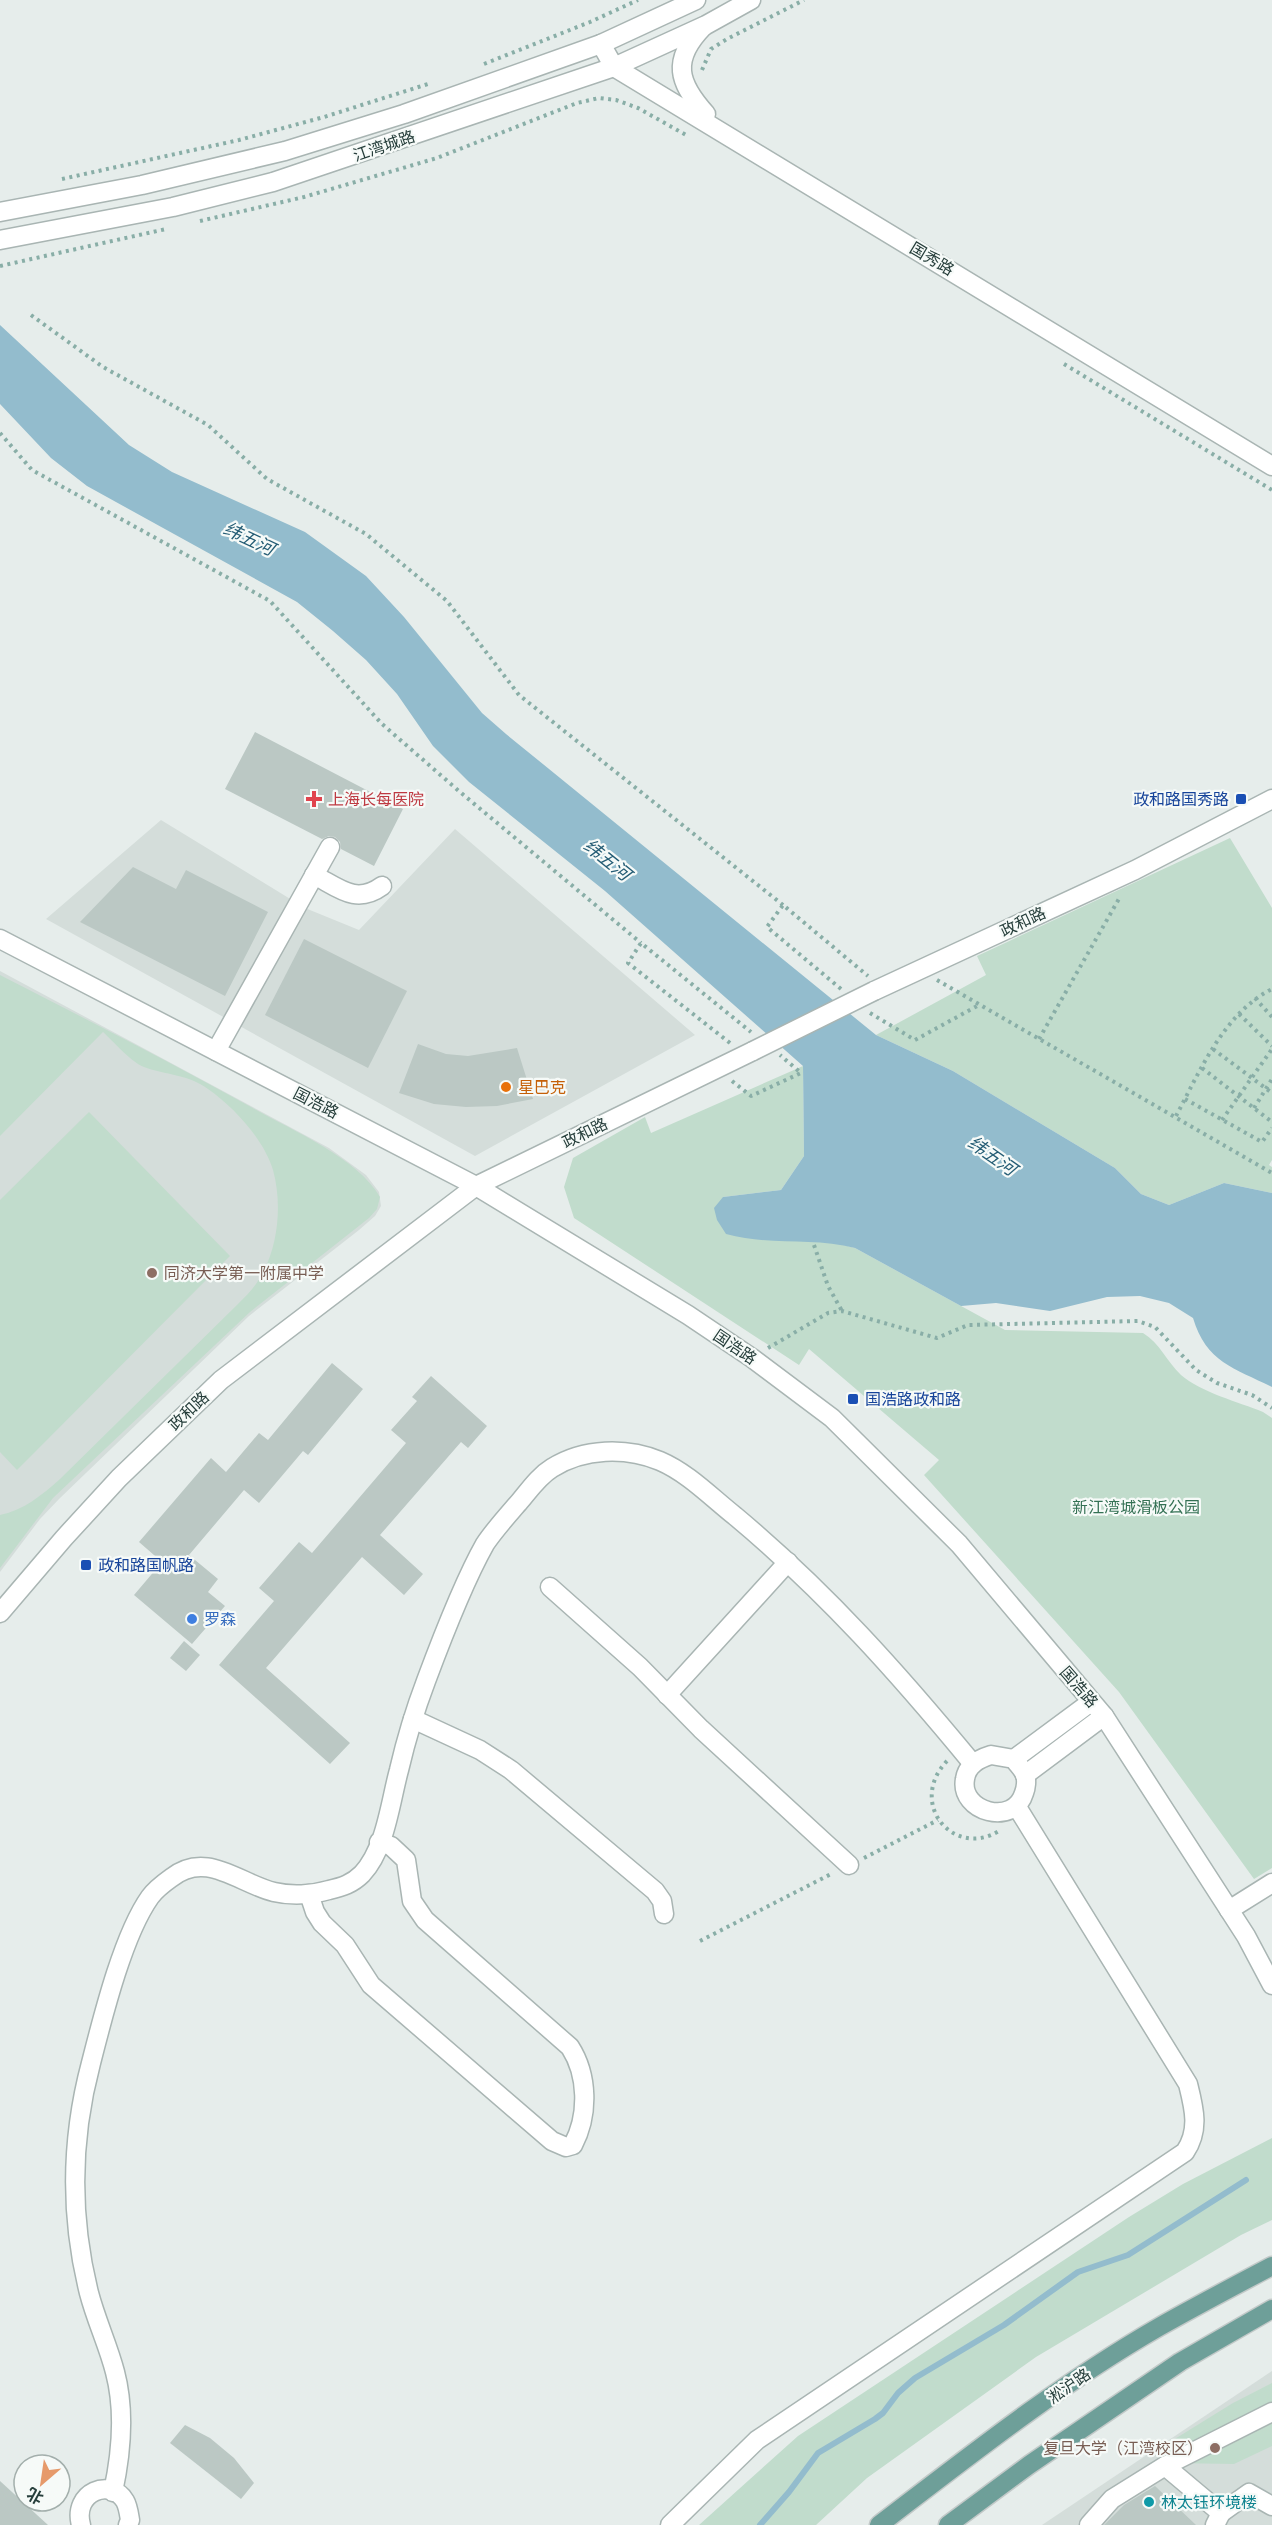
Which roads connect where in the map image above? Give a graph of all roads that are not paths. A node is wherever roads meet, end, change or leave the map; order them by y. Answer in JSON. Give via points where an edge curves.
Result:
{"nodes":[{"id":1,"x":696,"y":0,"type":"edge"},
{"id":2,"x":751,"y":0,"type":"edge"},
{"id":3,"x":706,"y":25,"type":"junction"},
{"id":4,"x":601,"y":44,"type":"junction"},
{"id":5,"x":614,"y":67,"type":"junction"},
{"id":6,"x":719,"y":129,"type":"junction"},
{"id":7,"x":0,"y":212,"type":"edge"},
{"id":8,"x":0,"y":240,"type":"edge"},
{"id":9,"x":1272,"y":465,"type":"edge"},
{"id":10,"x":1272,"y":799,"type":"edge"},
{"id":11,"x":330,"y":847,"type":"dead end"},
{"id":12,"x":314,"y":875,"type":"junction"},
{"id":13,"x":382,"y":886,"type":"dead end"},
{"id":14,"x":0,"y":939,"type":"edge"},
{"id":15,"x":216,"y":1051,"type":"junction"},
{"id":16,"x":476,"y":1186,"type":"junction"},
{"id":17,"x":788,"y":1562,"type":"junction"},
{"id":18,"x":550,"y":1587,"type":"dead end"},
{"id":19,"x":0,"y":1613,"type":"edge"},
{"id":20,"x":667,"y":1695,"type":"junction"},
{"id":21,"x":1091,"y":1702,"type":"junction"},
{"id":22,"x":1104,"y":1716,"type":"junction"},
{"id":23,"x":413,"y":1719,"type":"junction"},
{"id":24,"x":1014,"y":1759,"type":"junction"},
{"id":25,"x":973,"y":1764,"type":"junction"},
{"id":26,"x":1025,"y":1775,"type":"junction"},
{"id":27,"x":1017,"y":1807,"type":"junction"},
{"id":28,"x":380,"y":1842,"type":"junction"},
{"id":29,"x":849,"y":1865,"type":"road end"},
{"id":30,"x":1272,"y":1883,"type":"edge"},
{"id":31,"x":309,"y":1894,"type":"junction"},
{"id":32,"x":1229,"y":1910,"type":"junction"},
{"id":33,"x":664,"y":1914,"type":"dead end"},
{"id":34,"x":1272,"y":1985,"type":"edge"},
{"id":35,"x":1272,"y":2266,"type":"edge"},
{"id":36,"x":1272,"y":2309,"type":"edge"},
{"id":37,"x":1272,"y":2412,"type":"edge"},
{"id":38,"x":1165,"y":2466,"type":"junction"},
{"id":39,"x":113,"y":2492,"type":"junction"},
{"id":40,"x":1272,"y":2506,"type":"edge"},
{"id":41,"x":1218,"y":2519,"type":"edge"},
{"id":42,"x":954,"y":2523,"type":"edge"},
{"id":43,"x":81,"y":2525,"type":"edge"},
{"id":44,"x":128,"y":2525,"type":"edge"},
{"id":45,"x":670,"y":2525,"type":"edge"},
{"id":46,"x":879,"y":2525,"type":"edge"},
{"id":47,"x":1089,"y":2525,"type":"edge"}],
"edges":[{"from":1,"to":4,"type":"street","name":"江湾城路"},
{"from":2,"to":3,"type":"street","name":"江湾城路"},
{"from":3,"to":5,"type":"street","name":"江湾城路"},
{"from":3,"to":6,"type":"street","via":[[688,47],[682,62],[682,78],[690,97]]},
{"from":4,"to":5,"type":"street","name":"国秀路"},
{"from":4,"to":7,"type":"street","name":"江湾城路","via":[[285,152]]},
{"from":5,"to":6,"type":"street","name":"国秀路"},
{"from":5,"to":8,"type":"street","name":"江湾城路","via":[[273,182],[173,207]]},
{"from":6,"to":9,"type":"street","name":"国秀路"},
{"from":10,"to":16,"type":"street","name":"政和路","bridge":true,"via":[[1136,870],[752,1047],[718,1068]]},
{"from":11,"to":12,"type":"street"},
{"from":12,"to":13,"type":"street","via":[[350,894],[363,896]]},
{"from":12,"to":15,"type":"street"},
{"from":14,"to":15,"type":"street","name":"国浩路"},
{"from":15,"to":16,"type":"street","name":"国浩路"},
{"from":16,"to":19,"type":"street","name":"政和路","via":[[221,1380],[119,1478]]},
{"from":16,"to":21,"type":"street","name":"国浩路","via":[[752,1358],[832,1418],[959,1544]]},
{"from":17,"to":20,"type":"street"},
{"from":17,"to":23,"type":"street","via":[[664,1463],[615,1451],[552,1467],[487,1541],[425,1682]]},
{"from":17,"to":25,"type":"street","via":[[876,1649]]},
{"from":18,"to":20,"type":"street"},
{"from":20,"to":29,"type":"street"},
{"from":21,"to":22,"type":"street","name":"国浩路"},
{"from":21,"to":24,"type":"street"},
{"from":22,"to":26,"type":"street"},
{"from":22,"to":32,"type":"street","name":"国浩路"},
{"from":23,"to":28,"type":"street"},
{"from":23,"to":33,"type":"street","via":[[480,1750],[511,1770],[656,1891]]},
{"from":24,"to":25,"type":"street","via":[[991,1755]]},
{"from":24,"to":26,"type":"street"},
{"from":25,"to":27,"type":"street","via":[[965,1779],[969,1800],[994,1813]]},
{"from":26,"to":27,"type":"street","via":[[1026,1787]]},
{"from":27,"to":45,"type":"street","via":[[1188,2084],[1194,2107],[1192,2142],[1185,2152],[757,2440]]},
{"from":28,"to":31,"type":"street","via":[[364,1872],[349,1884]]},
{"from":28,"to":31,"type":"street","via":[[406,1860],[411,1901],[425,1920],[570,2047],[582,2068],[585,2093],[573,2145],[566,2147],[552,2140],[371,1985],[345,1945],[322,1923]]},
{"from":30,"to":32,"type":"street"},
{"from":31,"to":39,"type":"street","via":[[278,1893],[211,1866],[194,1866],[176,1874],[151,1895],[110,1994],[89,2069],[75,2179],[76,2224],[89,2294],[116,2376],[121,2404],[118,2472]]},
{"from":32,"to":34,"type":"street","name":"国浩路"},
{"from":35,"to":46,"type":"main road","name":"淞沪路","via":[[1090,2370]]},
{"from":36,"to":42,"type":"main road","via":[[1171,2368],[1029,2465]]},
{"from":37,"to":38,"type":"street"},
{"from":38,"to":41,"type":"street"},
{"from":38,"to":47,"type":"street","via":[[1112,2499]]},
{"from":39,"to":43,"type":"street","via":[[92,2491],[84,2497]]},
{"from":39,"to":44,"type":"street","via":[[126,2502]]},
{"from":40,"to":41,"type":"street","via":[[1249,2493]]}]}
